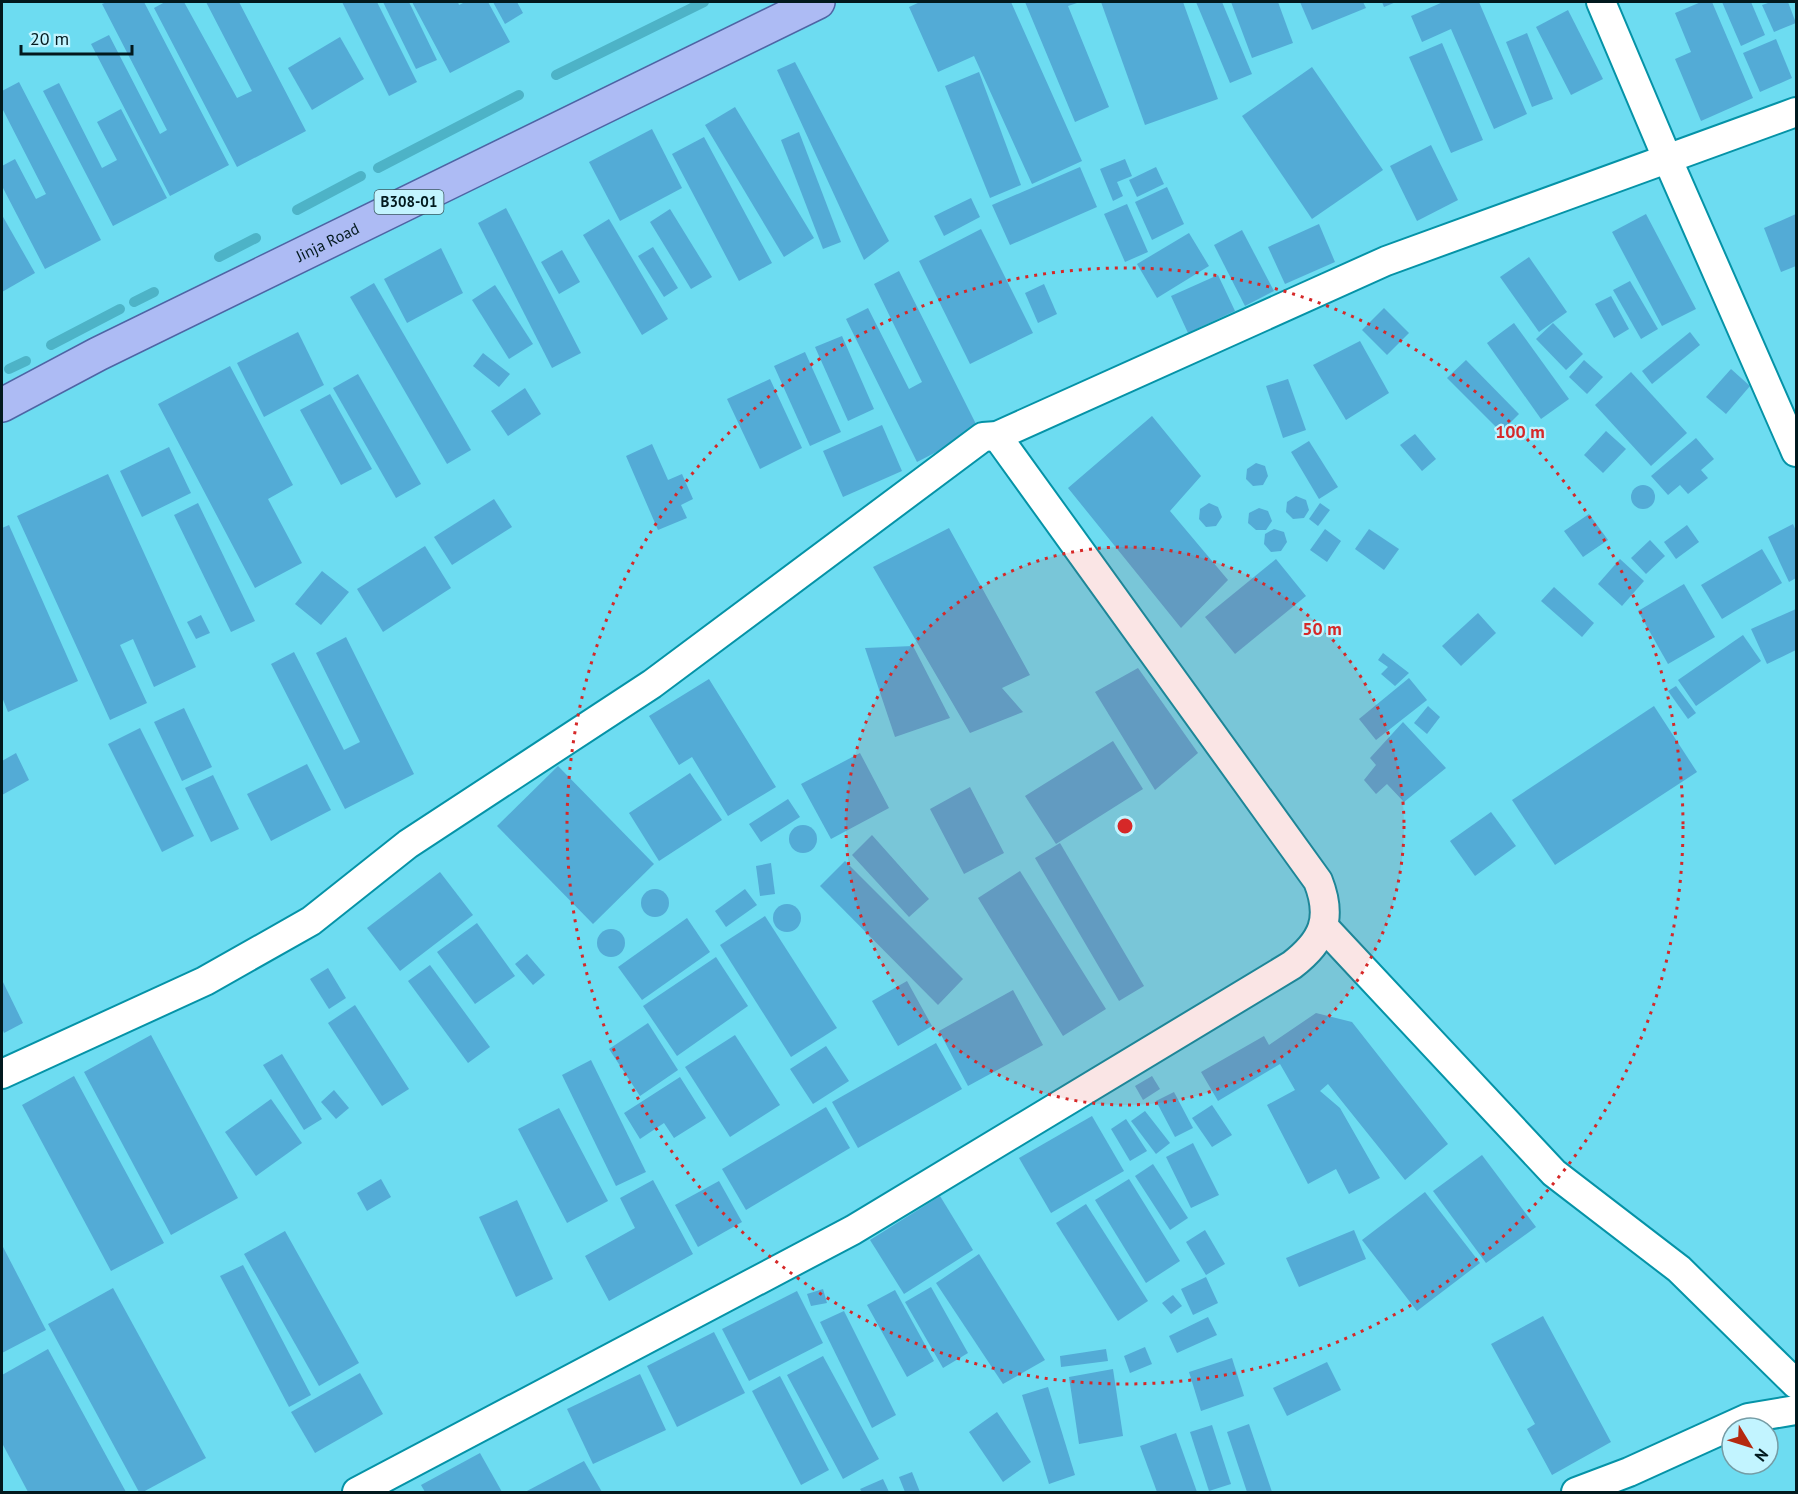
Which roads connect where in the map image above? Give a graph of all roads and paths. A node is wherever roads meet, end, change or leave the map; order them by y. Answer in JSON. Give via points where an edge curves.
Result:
{"nodes":[{"id":1,"x":818,"y":2,"type":"edge"},
{"id":2,"x":1601,"y":2,"type":"edge"},
{"id":3,"x":1797,"y":112,"type":"edge"},
{"id":4,"x":1667,"y":158,"type":"junction"},
{"id":5,"x":2,"y":405,"type":"edge"},
{"id":6,"x":998,"y":436,"type":"junction"},
{"id":7,"x":1797,"y":452,"type":"edge"},
{"id":8,"x":1324,"y":927,"type":"junction"},
{"id":9,"x":2,"y":1074,"type":"edge"},
{"id":10,"x":1797,"y":1384,"type":"edge"},
{"id":11,"x":1797,"y":1410,"type":"edge"},
{"id":12,"x":357,"y":1492,"type":"edge"},
{"id":13,"x":1576,"y":1492,"type":"edge"}],
"edges":[{"from":1,"to":5,"type":"main road","name":"Jinja Road","number":"B308-01","via":[[98,354]]},
{"from":2,"to":4,"type":"street"},
{"from":3,"to":4,"type":"street"},
{"from":4,"to":6,"type":"street","via":[[1386,261]]},
{"from":4,"to":7,"type":"street"},
{"from":6,"to":8,"type":"street","via":[[1318,881],[1325,899]]},
{"from":6,"to":9,"type":"street","via":[[983,437],[652,684],[408,844],[311,921],[205,981]]},
{"from":8,"to":10,"type":"street","via":[[1554,1173],[1679,1269]]},
{"from":8,"to":12,"type":"street","via":[[1307,954],[1292,965],[853,1230]]},
{"from":11,"to":13,"type":"street","via":[[1748,1418]]}]}
